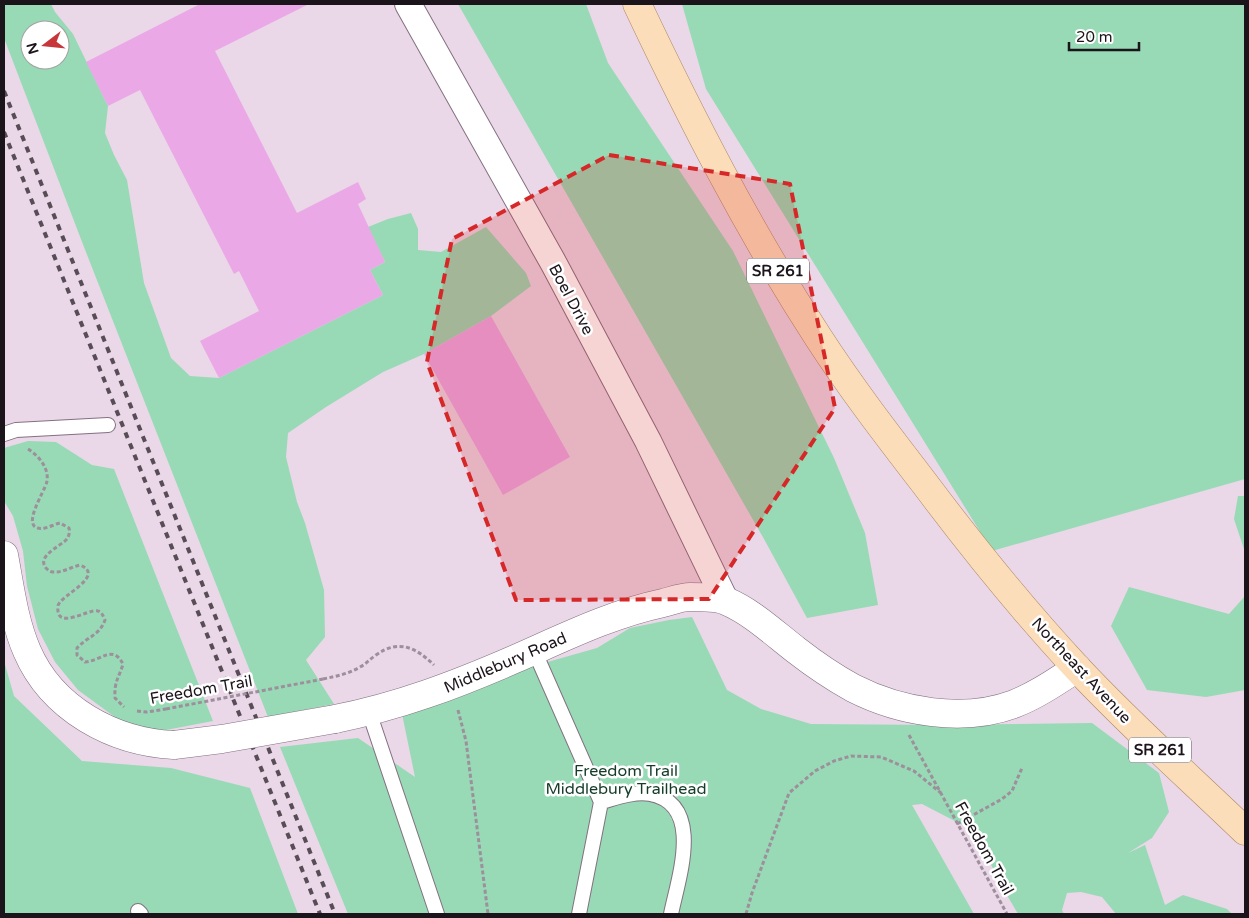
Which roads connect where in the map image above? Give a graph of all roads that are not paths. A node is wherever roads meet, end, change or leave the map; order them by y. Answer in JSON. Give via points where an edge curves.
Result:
{"nodes":[{"id":1,"x":408,"y":4,"type":"edge"},
{"id":2,"x":637,"y":4,"type":"edge"},
{"id":3,"x":108,"y":425,"type":"dead end"},
{"id":4,"x":4,"y":434,"type":"edge"},
{"id":5,"x":4,"y":555,"type":"edge"},
{"id":6,"x":725,"y":600,"type":"junction"},
{"id":7,"x":534,"y":650,"type":"junction"},
{"id":8,"x":1077,"y":668,"type":"junction"},
{"id":9,"x":369,"y":712,"type":"junction"},
{"id":10,"x":601,"y":802,"type":"junction"},
{"id":11,"x":1245,"y":831,"type":"edge"},
{"id":12,"x":437,"y":914,"type":"edge"},
{"id":13,"x":579,"y":914,"type":"edge"},
{"id":14,"x":671,"y":914,"type":"edge"}],
"edges":[{"from":1,"to":6,"type":"street","name":"Boel Drive","via":[[554,264],[648,441]]},
{"from":2,"to":8,"type":"main road","name":"Northeast Avenue","number":"SR 261","via":[[687,108],[744,214],[813,328],[881,427],[992,571]]},
{"from":3,"to":4,"type":"lane","via":[[16,430]]},
{"from":5,"to":9,"type":"street","name":"Middlebury Road","bridge":true,"via":[[27,652],[68,706],[104,729],[137,740],[174,744],[222,739]]},
{"from":6,"to":7,"type":"street","name":"Middlebury Road","via":[[689,597],[649,606],[600,622]]},
{"from":6,"to":8,"type":"street","name":"Middlebury Road","via":[[751,615],[834,677],[866,694],[911,709],[946,714],[982,713],[1028,698]]},
{"from":7,"to":9,"type":"street","name":"Middlebury Road","via":[[447,688]]},
{"from":7,"to":10,"type":"lane"},
{"from":8,"to":11,"type":"main road","name":"Northeast Avenue","number":"SR 261"},
{"from":9,"to":12,"type":"lane"},
{"from":10,"to":13,"type":"lane"},
{"from":10,"to":14,"type":"lane","via":[[627,795],[650,794],[674,807],[683,825],[685,843]]}]}
